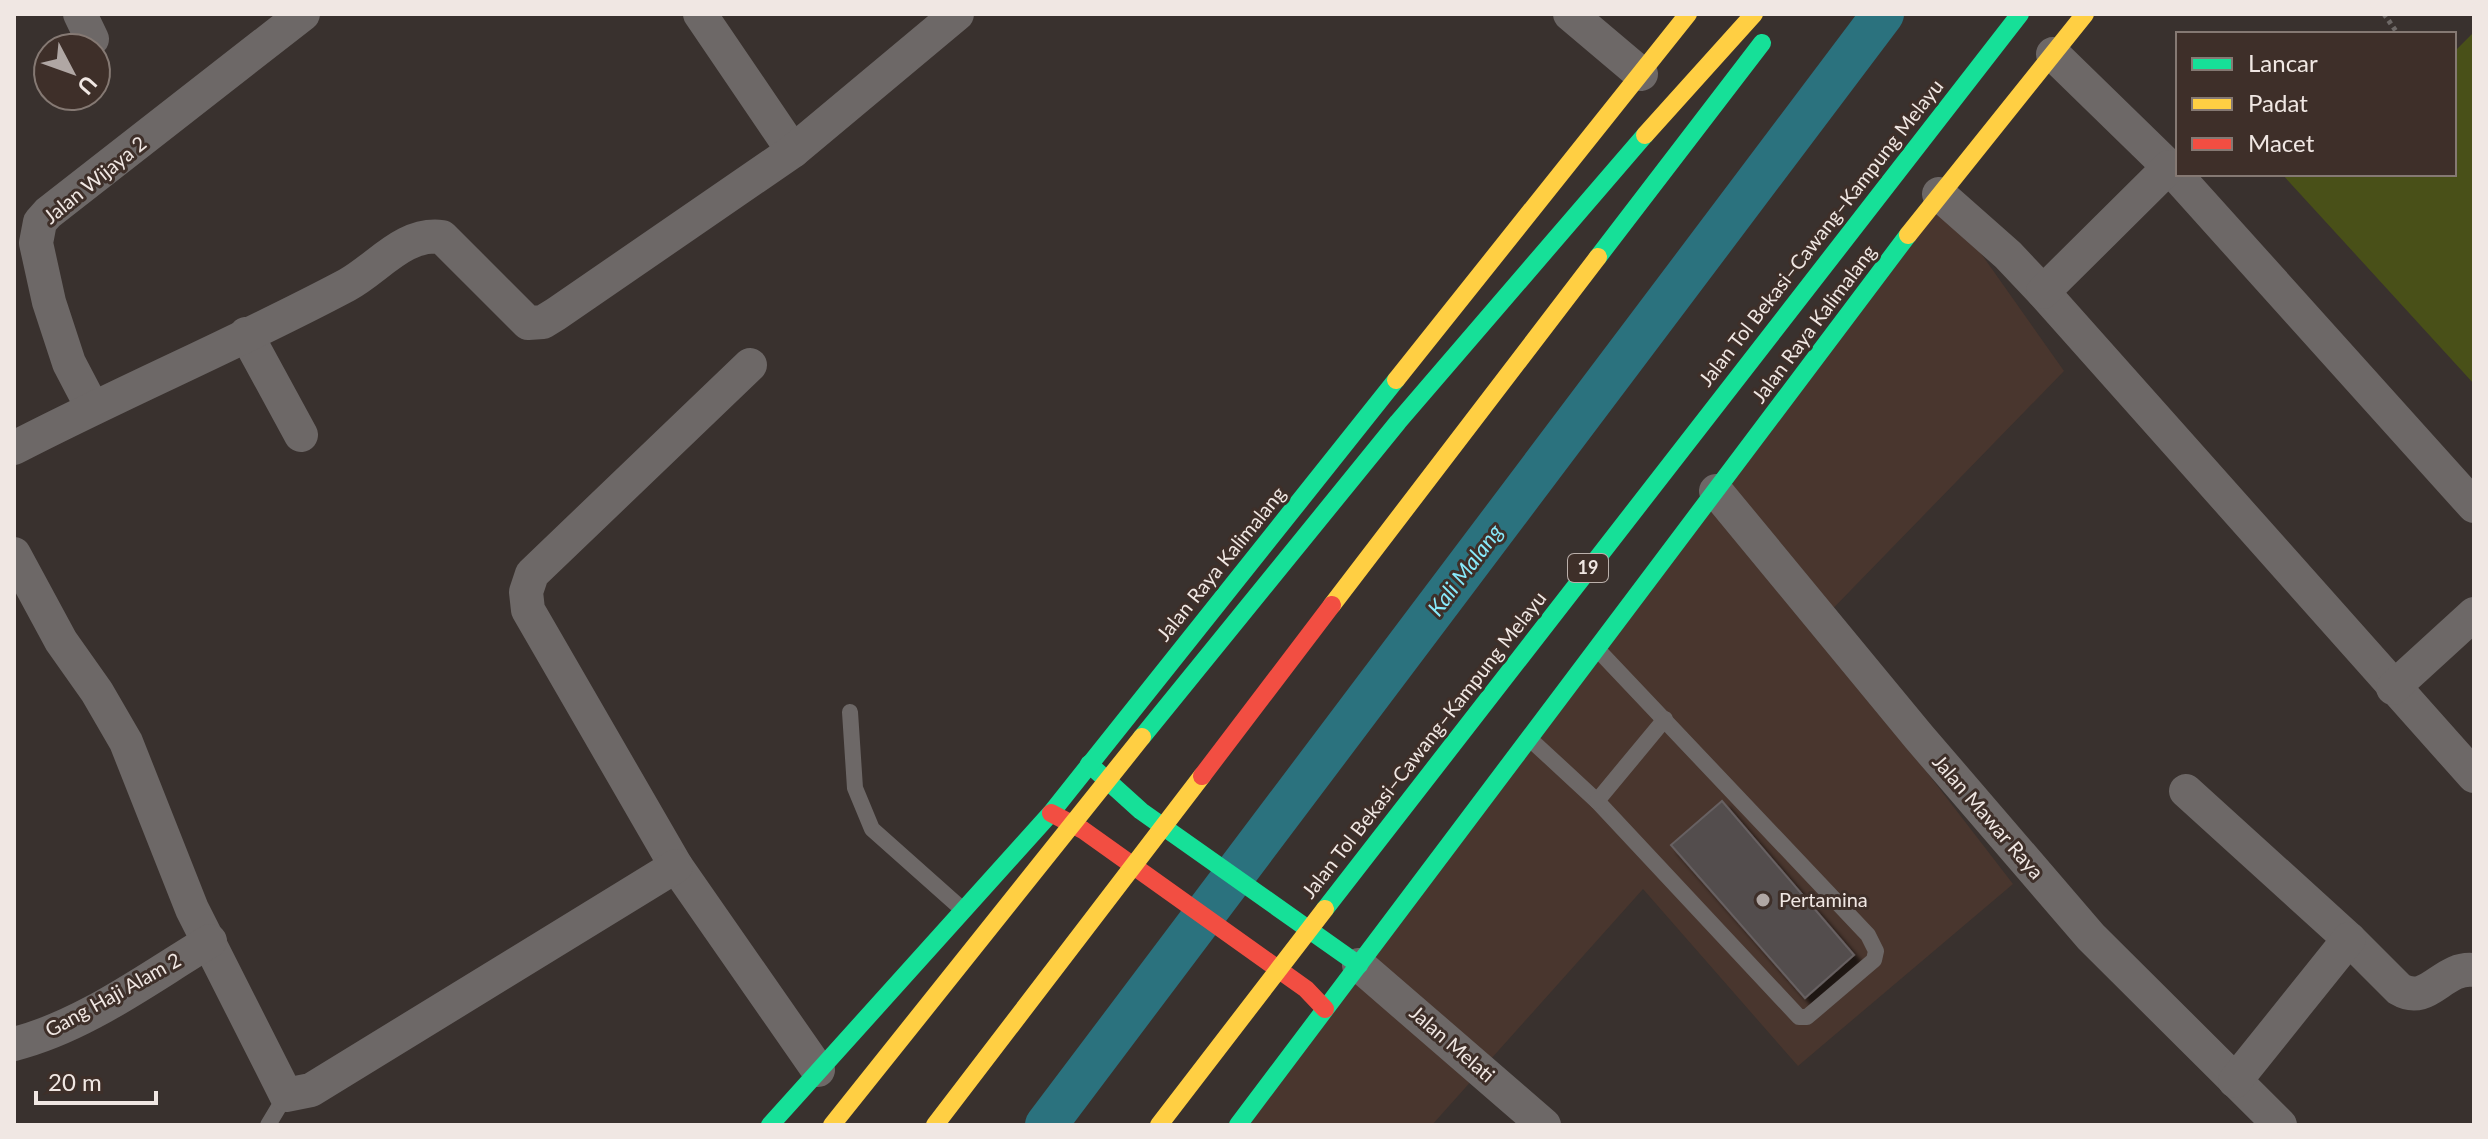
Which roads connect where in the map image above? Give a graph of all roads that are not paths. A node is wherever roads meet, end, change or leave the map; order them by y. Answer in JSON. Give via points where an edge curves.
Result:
{"nodes":[{"id":1,"x":303,"y":14,"type":"edge"},
{"id":2,"x":700,"y":14,"type":"edge"},
{"id":3,"x":957,"y":14,"type":"edge"},
{"id":4,"x":1570,"y":14,"type":"edge"},
{"id":5,"x":1688,"y":14,"type":"edge"},
{"id":6,"x":1754,"y":14,"type":"edge"},
{"id":7,"x":2020,"y":14,"type":"edge"},
{"id":8,"x":2085,"y":14,"type":"edge"},
{"id":9,"x":1774,"y":27,"type":"dead end"},
{"id":10,"x":2053,"y":54,"type":"junction"},
{"id":11,"x":1641,"y":74,"type":"junction"},
{"id":12,"x":793,"y":151,"type":"junction"},
{"id":13,"x":2169,"y":167,"type":"junction"},
{"id":14,"x":2176,"y":175,"type":"edge"},
{"id":15,"x":2177,"y":176,"type":"edge"},
{"id":16,"x":1939,"y":194,"type":"junction"},
{"id":17,"x":2043,"y":292,"type":"junction"},
{"id":18,"x":246,"y":334,"type":"junction"},
{"id":19,"x":750,"y":365,"type":"dead end"},
{"id":20,"x":92,"y":407,"type":"junction"},
{"id":21,"x":301,"y":435,"type":"dead end"},
{"id":22,"x":14,"y":448,"type":"edge"},
{"id":23,"x":1716,"y":491,"type":"junction"},
{"id":24,"x":2474,"y":506,"type":"edge"},
{"id":25,"x":14,"y":554,"type":"edge"},
{"id":26,"x":2474,"y":614,"type":"edge"},
{"id":27,"x":1598,"y":650,"type":"junction"},
{"id":28,"x":2393,"y":688,"type":"junction"},
{"id":29,"x":850,"y":712,"type":"dead end"},
{"id":30,"x":1665,"y":719,"type":"junction"},
{"id":31,"x":1529,"y":739,"type":"junction"},
{"id":32,"x":1089,"y":764,"type":"junction"},
{"id":33,"x":2474,"y":776,"type":"edge"},
{"id":34,"x":2186,"y":791,"type":"dead end"},
{"id":35,"x":1597,"y":801,"type":"junction"},
{"id":36,"x":1051,"y":813,"type":"junction"},
{"id":37,"x":676,"y":866,"type":"junction"},
{"id":38,"x":964,"y":911,"type":"junction"},
{"id":39,"x":2349,"y":939,"type":"junction"},
{"id":40,"x":210,"y":941,"type":"junction"},
{"id":41,"x":1348,"y":957,"type":"junction"},
{"id":42,"x":2474,"y":970,"type":"edge"},
{"id":43,"x":1325,"y":1009,"type":"junction"},
{"id":44,"x":14,"y":1044,"type":"edge"},
{"id":45,"x":818,"y":1070,"type":"junction"},
{"id":46,"x":2235,"y":1081,"type":"junction"},
{"id":47,"x":286,"y":1095,"type":"junction"},
{"id":48,"x":268,"y":1125,"type":"edge"},
{"id":49,"x":770,"y":1125,"type":"edge"},
{"id":50,"x":832,"y":1125,"type":"edge"},
{"id":51,"x":935,"y":1125,"type":"edge"},
{"id":52,"x":1159,"y":1125,"type":"edge"},
{"id":53,"x":1238,"y":1125,"type":"edge"},
{"id":54,"x":1544,"y":1125,"type":"edge"},
{"id":55,"x":2280,"y":1125,"type":"edge"}],
"edges":[{"from":1,"to":20,"type":"street","name":"Jalan Wijaya 2","via":[[40,222],[36,243],[49,302],[69,363]]},
{"from":2,"to":12,"type":"street"},
{"from":3,"to":12,"type":"street"},
{"from":4,"to":11,"type":"street"},
{"from":5,"to":11,"type":"main road","name":"Jalan Raya Kalimalang"},
{"from":6,"to":50,"type":"main road","bridge":true,"via":[[1644,133],[1332,500]]},
{"from":7,"to":52,"type":"main road","name":"Jalan Tol Bekasi–Cawang–Kampung Melayu","number":"19","bridge":true},
{"from":8,"to":10,"type":"main road","name":"Jalan Raya Kalimalang"},
{"from":9,"to":51,"type":"main road","bridge":true},
{"from":10,"to":13,"type":"street"},
{"from":10,"to":16,"type":"main road","name":"Jalan Raya Kalimalang"},
{"from":11,"to":32,"type":"main road","name":"Jalan Raya Kalimalang"},
{"from":12,"to":18,"type":"street","via":[[543,322],[528,323],[442,237],[427,235],[391,252],[350,283]]},
{"from":13,"to":14,"type":"street"},
{"from":13,"to":17,"type":"street"},
{"from":15,"to":24,"type":"street"},
{"from":16,"to":17,"type":"street"},
{"from":16,"to":23,"type":"main road","name":"Jalan Raya Kalimalang"},
{"from":17,"to":28,"type":"street"},
{"from":18,"to":20,"type":"street"},
{"from":18,"to":21,"type":"street"},
{"from":19,"to":37,"type":"street","via":[[549,556],[532,574],[526,592],[528,610]]},
{"from":20,"to":22,"type":"street"},
{"from":23,"to":27,"type":"main road","name":"Jalan Raya Kalimalang"},
{"from":23,"to":46,"type":"street","name":"Jalan Mawar Raya","via":[[2091,937]]},
{"from":25,"to":40,"type":"street","via":[[61,641],[126,742]]},
{"from":26,"to":28,"type":"street"},
{"from":27,"to":30,"type":"lane"},
{"from":27,"to":31,"type":"main road","name":"Jalan Raya Kalimalang"},
{"from":28,"to":33,"type":"street"},
{"from":29,"to":38,"type":"lane","via":[[855,788],[872,829]]},
{"from":30,"to":35,"type":"lane"},
{"from":30,"to":35,"type":"lane","via":[[1868,935],[1876,951],[1874,960],[1807,1017],[1799,1017]]},
{"from":31,"to":35,"type":"lane"},
{"from":31,"to":41,"type":"main road","name":"Jalan Raya Kalimalang"},
{"from":32,"to":36,"type":"main road","name":"Jalan Raya Kalimalang"},
{"from":32,"to":41,"type":"main road","bridge":true,"via":[[1141,811]]},
{"from":34,"to":39,"type":"street"},
{"from":36,"to":38,"type":"main road","name":"Jalan Raya Kalimalang"},
{"from":36,"to":43,"type":"main road","bridge":true,"via":[[1083,830],[1306,989]]},
{"from":37,"to":45,"type":"street"},
{"from":37,"to":47,"type":"street","via":[[311,1090]]},
{"from":38,"to":45,"type":"main road","name":"Jalan Raya Kalimalang"},
{"from":39,"to":42,"type":"street","via":[[2408,994],[2418,995],[2462,969]]},
{"from":39,"to":46,"type":"street"},
{"from":40,"to":44,"type":"street","name":"Gang Haji Alam 2","via":[[77,1020]]},
{"from":40,"to":47,"type":"street"},
{"from":41,"to":43,"type":"main road","name":"Jalan Raya Kalimalang"},
{"from":41,"to":54,"type":"street","name":"Jalan Melati"},
{"from":43,"to":53,"type":"main road","name":"Jalan Raya Kalimalang"},
{"from":45,"to":49,"type":"main road","name":"Jalan Raya Kalimalang"},
{"from":46,"to":55,"type":"street","name":"Jalan Mawar Raya"},
{"from":47,"to":48,"type":"lane"}]}
